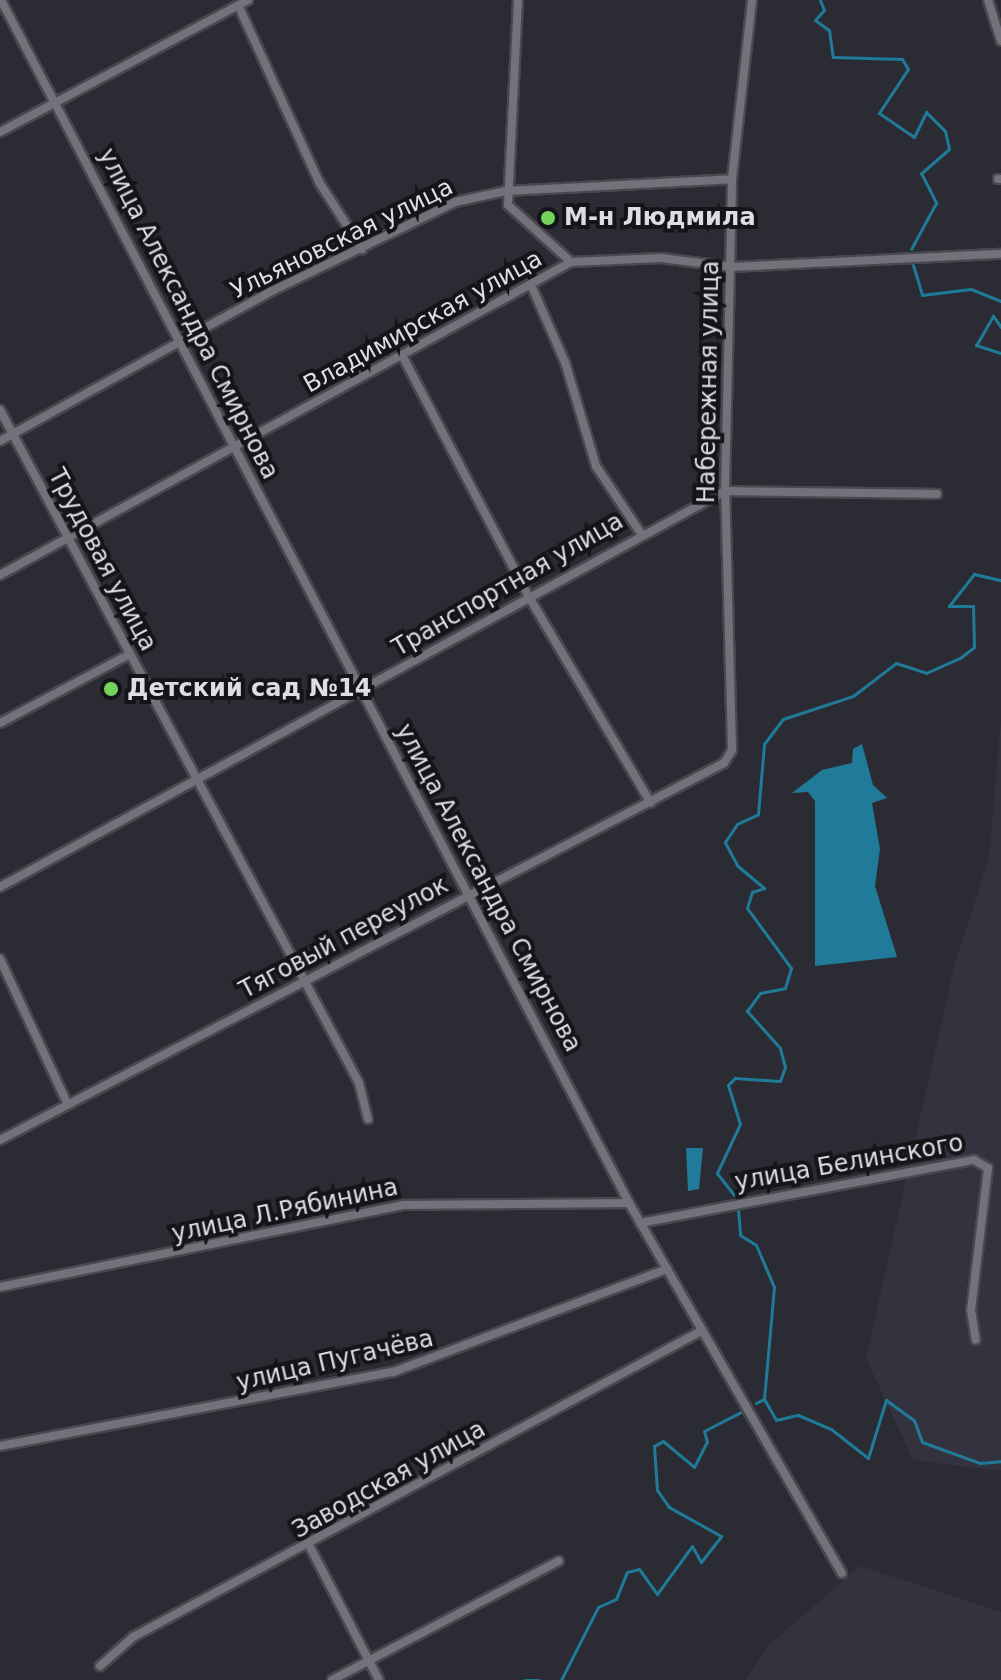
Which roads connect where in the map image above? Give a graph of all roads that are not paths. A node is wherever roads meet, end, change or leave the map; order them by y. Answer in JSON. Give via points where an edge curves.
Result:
{"nodes":[{"id":1,"x":1,"y":0,"type":"edge"},
{"id":2,"x":248,"y":0,"type":"edge"},
{"id":3,"x":518,"y":0,"type":"edge"},
{"id":4,"x":752,"y":0,"type":"edge"},
{"id":5,"x":988,"y":0,"type":"edge"},
{"id":6,"x":239,"y":7,"type":"junction"},
{"id":7,"x":1001,"y":41,"type":"edge"},
{"id":8,"x":57,"y":103,"type":"junction"},
{"id":9,"x":0,"y":132,"type":"edge"},
{"id":10,"x":732,"y":179,"type":"junction"},
{"id":11,"x":506,"y":191,"type":"junction"},
{"id":12,"x":362,"y":249,"type":"junction"},
{"id":13,"x":1001,"y":254,"type":"edge"},
{"id":14,"x":571,"y":262,"type":"junction"},
{"id":15,"x":732,"y":267,"type":"junction"},
{"id":16,"x":531,"y":285,"type":"junction"},
{"id":17,"x":182,"y":344,"type":"junction"},
{"id":18,"x":404,"y":359,"type":"junction"},
{"id":19,"x":0,"y":410,"type":"edge"},
{"id":20,"x":12,"y":434,"type":"junction"},
{"id":21,"x":0,"y":441,"type":"edge"},
{"id":22,"x":235,"y":449,"type":"junction"},
{"id":23,"x":725,"y":491,"type":"junction"},
{"id":24,"x":937,"y":494,"type":"dead end"},
{"id":25,"x":640,"y":532,"type":"junction"},
{"id":26,"x":67,"y":538,"type":"junction"},
{"id":27,"x":0,"y":575,"type":"edge"},
{"id":28,"x":529,"y":597,"type":"junction"},
{"id":29,"x":130,"y":654,"type":"junction"},
{"id":30,"x":360,"y":693,"type":"junction"},
{"id":31,"x":0,"y":723,"type":"edge"},
{"id":32,"x":724,"y":763,"type":"joint"},
{"id":33,"x":198,"y":782,"type":"junction"},
{"id":34,"x":651,"y":803,"type":"junction"},
{"id":35,"x":0,"y":887,"type":"edge"},
{"id":36,"x":473,"y":892,"type":"junction"},
{"id":37,"x":0,"y":959,"type":"edge"},
{"id":38,"x":301,"y":984,"type":"junction"},
{"id":39,"x":67,"y":1103,"type":"junction"},
{"id":40,"x":368,"y":1119,"type":"dead end"},
{"id":41,"x":0,"y":1140,"type":"edge"},
{"id":42,"x":629,"y":1203,"type":"junction"},
{"id":43,"x":640,"y":1223,"type":"junction"},
{"id":44,"x":667,"y":1269,"type":"junction"},
{"id":45,"x":0,"y":1287,"type":"edge"},
{"id":46,"x":701,"y":1331,"type":"junction"},
{"id":47,"x":976,"y":1340,"type":"dead end"},
{"id":48,"x":0,"y":1446,"type":"edge"},
{"id":49,"x":310,"y":1547,"type":"junction"},
{"id":50,"x":559,"y":1561,"type":"dead end"},
{"id":51,"x":842,"y":1573,"type":"dead end"},
{"id":52,"x":366,"y":1660,"type":"junction"},
{"id":53,"x":100,"y":1666,"type":"dead end"},
{"id":54,"x":332,"y":1680,"type":"edge"},
{"id":55,"x":379,"y":1680,"type":"edge"}],
"edges":[{"from":1,"to":8,"type":"street","name":"улица Александра Смирнова"},
{"from":2,"to":6,"type":"street"},
{"from":3,"to":11,"type":"street"},
{"from":4,"to":10,"type":"street","name":"Набережная улица"},
{"from":5,"to":7,"type":"street"},
{"from":6,"to":8,"type":"street"},
{"from":6,"to":12,"type":"street","via":[[319,182]]},
{"from":8,"to":9,"type":"street"},
{"from":8,"to":17,"type":"street","name":"улица Александра Смирнова"},
{"from":10,"to":11,"type":"street","name":"Ульяновская улица"},
{"from":10,"to":15,"type":"street","name":"Набережная улица"},
{"from":11,"to":12,"type":"street","name":"Ульяновская улица","via":[[455,202]]},
{"from":11,"to":14,"type":"street","via":[[528,229]]},
{"from":12,"to":17,"type":"street","name":"Ульяновская улица"},
{"from":13,"to":15,"type":"street","name":"Владимирская улица"},
{"from":14,"to":15,"type":"street","name":"Владимирская улица","via":[[661,258]]},
{"from":14,"to":16,"type":"street","name":"Владимирская улица"},
{"from":15,"to":23,"type":"street","name":"Набережная улица"},
{"from":16,"to":18,"type":"street","name":"Владимирская улица"},
{"from":16,"to":25,"type":"street","via":[[565,362],[596,466]]},
{"from":17,"to":20,"type":"street","name":"Ульяновская улица"},
{"from":17,"to":22,"type":"street","name":"улица Александра Смирнова"},
{"from":18,"to":22,"type":"street","name":"Владимирская улица"},
{"from":18,"to":28,"type":"street"},
{"from":19,"to":20,"type":"street","name":"Трудовая улица"},
{"from":20,"to":21,"type":"street","name":"Ульяновская улица"},
{"from":20,"to":26,"type":"street","name":"Трудовая улица"},
{"from":22,"to":26,"type":"street","name":"Владимирская улица"},
{"from":22,"to":30,"type":"street","name":"улица Александра Смирнова"},
{"from":23,"to":24,"type":"street","name":"Транспортная улица"},
{"from":23,"to":25,"type":"street","name":"Транспортная улица"},
{"from":23,"to":32,"type":"street","name":"Набережная улица","via":[[732,750]]},
{"from":25,"to":28,"type":"street","name":"Транспортная улица"},
{"from":26,"to":27,"type":"street","name":"Владимирская улица"},
{"from":26,"to":29,"type":"street","name":"Трудовая улица"},
{"from":28,"to":30,"type":"street","name":"Транспортная улица"},
{"from":28,"to":34,"type":"street"},
{"from":29,"to":31,"type":"street"},
{"from":29,"to":33,"type":"street","name":"Трудовая улица"},
{"from":30,"to":33,"type":"street","name":"Транспортная улица"},
{"from":30,"to":36,"type":"street","name":"улица Александра Смирнова"},
{"from":32,"to":34,"type":"street","name":"Тяговый переулок"},
{"from":33,"to":35,"type":"street","name":"Транспортная улица"},
{"from":33,"to":38,"type":"street","name":"Трудовая улица"},
{"from":34,"to":36,"type":"street","name":"Тяговый переулок"},
{"from":36,"to":38,"type":"street","name":"Тяговый переулок"},
{"from":36,"to":42,"type":"street","name":"улица Александра Смирнова"},
{"from":37,"to":39,"type":"street"},
{"from":38,"to":39,"type":"street","name":"Тяговый переулок"},
{"from":38,"to":40,"type":"street","name":"Трудовая улица","via":[[359,1083]]},
{"from":39,"to":41,"type":"street","name":"Тяговый переулок"},
{"from":42,"to":43,"type":"street","name":"улица Александра Смирнова"},
{"from":42,"to":45,"type":"street","name":"улица Л.Рябинина","via":[[404,1205]]},
{"from":43,"to":44,"type":"street","name":"улица Александра Смирнова"},
{"from":43,"to":47,"type":"street","name":"улица Белинского","via":[[974,1160],[988,1168],[971,1310]]},
{"from":44,"to":46,"type":"street","name":"улица Александра Смирнова"},
{"from":44,"to":48,"type":"street","name":"улица Пугачёва","via":[[393,1372]]},
{"from":46,"to":49,"type":"street","name":"Заводская улица"},
{"from":46,"to":51,"type":"street","name":"улица Александра Смирнова"},
{"from":49,"to":52,"type":"street"},
{"from":49,"to":53,"type":"street","name":"Заводская улица","via":[[133,1637]]},
{"from":50,"to":52,"type":"street"},
{"from":52,"to":54,"type":"street"},
{"from":52,"to":55,"type":"street"}]}
